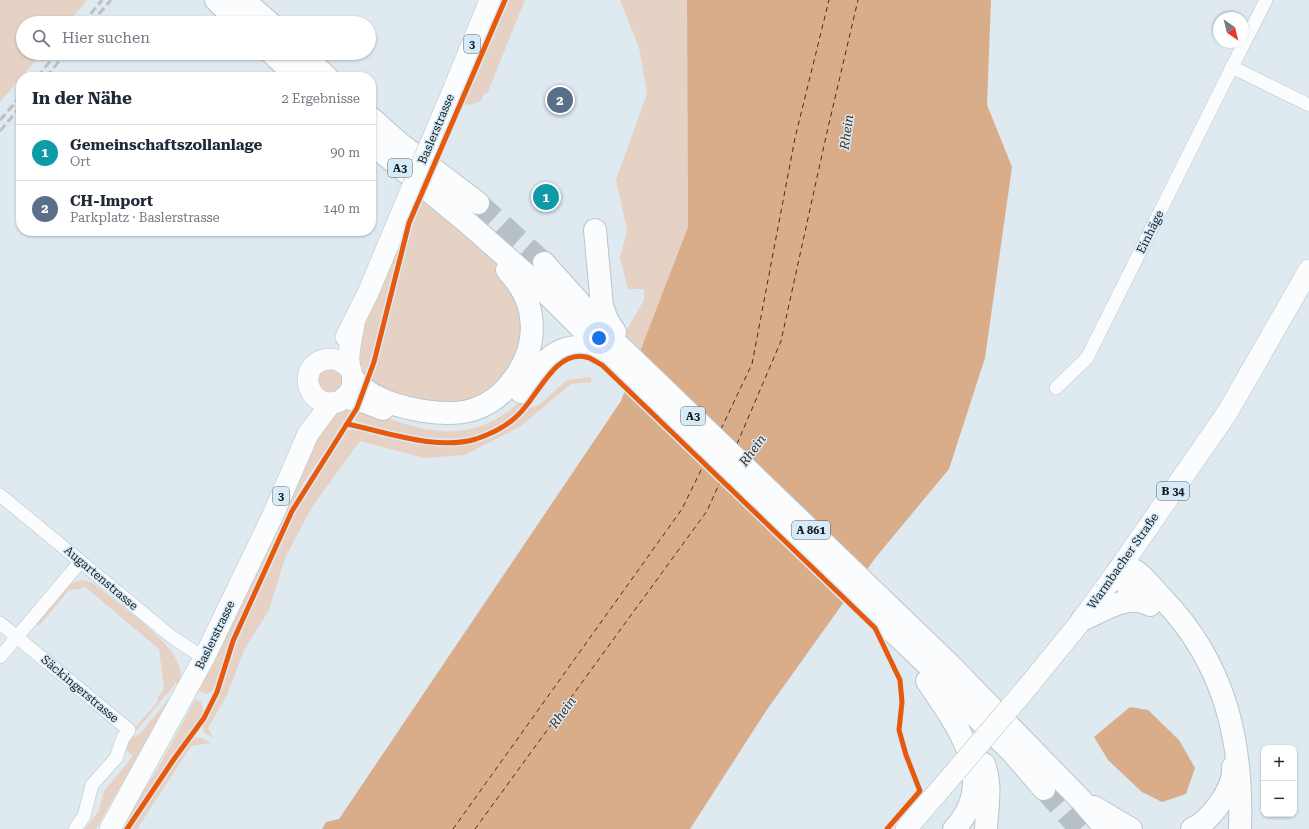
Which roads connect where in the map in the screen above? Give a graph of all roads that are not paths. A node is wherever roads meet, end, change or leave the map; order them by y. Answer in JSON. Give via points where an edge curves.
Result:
{"nodes":[{"id":1,"x":216,"y":0,"type":"edge"},
{"id":2,"x":243,"y":0,"type":"edge"},
{"id":3,"x":490,"y":0,"type":"edge"},
{"id":4,"x":1266,"y":0,"type":"edge"},
{"id":5,"x":262,"y":13,"type":"edge"},
{"id":6,"x":233,"y":16,"type":"edge"},
{"id":7,"x":279,"y":60,"type":"edge"},
{"id":8,"x":309,"y":60,"type":"edge"},
{"id":9,"x":1232,"y":67,"type":"junction"},
{"id":10,"x":292,"y":72,"type":"edge"},
{"id":11,"x":322,"y":72,"type":"edge"},
{"id":12,"x":1309,"y":105,"type":"edge"},
{"id":13,"x":376,"y":122,"type":"edge"},
{"id":14,"x":376,"y":147,"type":"edge"},
{"id":15,"x":430,"y":193,"type":"junction"},
{"id":16,"x":478,"y":203,"type":"tunnel mouth"},
{"id":17,"x":595,"y":230,"type":"dead end"},
{"id":18,"x":544,"y":263,"type":"tunnel mouth"},
{"id":19,"x":1309,"y":270,"type":"edge"},
{"id":20,"x":611,"y":342,"type":"junction"},
{"id":21,"x":342,"y":381,"type":"junction"},
{"id":22,"x":1056,"y":388,"type":"dead end"},
{"id":23,"x":312,"y":393,"type":"junction"},
{"id":24,"x":308,"y":434,"type":"junction"},
{"id":25,"x":739,"y":472,"type":"junction"},
{"id":26,"x":0,"y":495,"type":"edge"},
{"id":27,"x":80,"y":562,"type":"junction"},
{"id":28,"x":1119,"y":569,"type":"junction"},
{"id":29,"x":873,"y":602,"type":"junction"},
{"id":30,"x":1147,"y":603,"type":"junction"},
{"id":31,"x":1082,"y":620,"type":"junction"},
{"id":32,"x":0,"y":623,"type":"edge"},
{"id":33,"x":894,"y":633,"type":"junction"},
{"id":34,"x":17,"y":636,"type":"junction"},
{"id":35,"x":0,"y":656,"type":"edge"},
{"id":36,"x":204,"y":658,"type":"junction"},
{"id":37,"x":928,"y":666,"type":"junction"},
{"id":38,"x":963,"y":704,"type":"junction"},
{"id":39,"x":988,"y":744,"type":"dead end"},
{"id":40,"x":1044,"y":789,"type":"tunnel mouth"},
{"id":41,"x":1081,"y":800,"type":"junction"},
{"id":42,"x":75,"y":829,"type":"edge"},
{"id":43,"x":110,"y":829,"type":"edge"},
{"id":44,"x":906,"y":829,"type":"edge"},
{"id":45,"x":954,"y":829,"type":"edge"},
{"id":46,"x":986,"y":829,"type":"edge"},
{"id":47,"x":1106,"y":829,"type":"edge"},
{"id":48,"x":1131,"y":829,"type":"edge"},
{"id":49,"x":1192,"y":829,"type":"edge"},
{"id":50,"x":1240,"y":829,"type":"edge"}],
"edges":[{"from":1,"to":6,"type":"highway"},
{"from":2,"to":5,"type":"highway"},
{"from":3,"to":21,"type":"main road","name":"Baslerstrasse","number":"3","bridge":true,"via":[[354,325]]},
{"from":4,"to":9,"type":"street","name":"Einhäge"},
{"from":7,"to":10,"type":"highway"},
{"from":8,"to":11,"type":"highway"},
{"from":9,"to":12,"type":"street"},
{"from":9,"to":22,"type":"street","name":"Einhäge","via":[[1087,358]]},
{"from":13,"to":16,"type":"highway","number":"A3"},
{"from":14,"to":15,"type":"highway","number":"A3"},
{"from":15,"to":20,"type":"highway","number":"A3","via":[[537,284]]},
{"from":15,"to":21,"type":"highway","via":[[523,290],[528,302],[532,334],[521,370],[496,398],[472,410],[458,412],[413,409]]},
{"from":17,"to":20,"type":"highway","via":[[602,306]]},
{"from":18,"to":20,"type":"highway","number":"A3"},
{"from":19,"to":28,"type":"main road","name":"Warmbacher Straße","number":"B 34","via":[[1227,413]]},
{"from":20,"to":21,"type":"highway","via":[[600,350],[584,347],[562,349],[553,354],[539,367],[509,405],[466,423],[416,422],[365,402]]},
{"from":20,"to":25,"type":"highway","number":"A3"},
{"from":20,"to":25,"type":"highway","number":"A3","via":[[643,368]]},
{"from":21,"to":23,"type":"main road","via":[[323,402]]},
{"from":21,"to":23,"type":"main road","name":"Baslerstrasse","via":[[318,362],[310,371],[308,381]]},
{"from":21,"to":24,"type":"main road","name":"Baslerstrasse","number":"3"},
{"from":23,"to":24,"type":"main road","name":"Baslerstrasse","number":"3"},
{"from":24,"to":36,"type":"main road","name":"Baslerstrasse","number":"3","via":[[272,517]]},
{"from":25,"to":29,"type":"highway","number":"A 861"},
{"from":26,"to":27,"type":"street","name":"Augartenstrasse"},
{"from":27,"to":34,"type":"street"},
{"from":27,"to":36,"type":"street","name":"Augartenstrasse","via":[[172,637]]},
{"from":28,"to":30,"type":"highway","via":[[1122,581]]},
{"from":28,"to":31,"type":"main road","name":"Warmbacher Straße","number":"B 34"},
{"from":28,"to":50,"type":"highway","via":[[1132,569],[1140,575],[1177,613],[1198,642],[1213,670],[1235,739],[1240,771]]},
{"from":29,"to":33,"type":"highway","number":"A 861"},
{"from":29,"to":41,"type":"highway","number":"A 861","via":[[966,681]]},
{"from":30,"to":31,"type":"highway","via":[[1132,601],[1118,604]]},
{"from":30,"to":49,"type":"highway","via":[[1178,626],[1193,645],[1212,684],[1231,747],[1233,771],[1226,794],[1211,815]]},
{"from":31,"to":44,"type":"main road","name":"Warmbacher Straße","number":"B 34","bridge":true},
{"from":32,"to":34,"type":"street"},
{"from":33,"to":37,"type":"highway","number":"A 861"},
{"from":33,"to":45,"type":"highway","via":[[949,713],[974,766],[975,784],[969,808]]},
{"from":34,"to":35,"type":"street"},
{"from":34,"to":42,"type":"street","name":"Säckingerstrasse","via":[[129,730],[123,738],[116,758],[92,785],[84,816]]},
{"from":36,"to":43,"type":"main road","name":"Baslerstrasse","number":"3"},
{"from":37,"to":38,"type":"highway","number":"A 861"},
{"from":37,"to":46,"type":"highway","via":[[960,717],[984,765],[989,781]]},
{"from":38,"to":39,"type":"highway"},
{"from":38,"to":40,"type":"highway","number":"A 861","via":[[1011,751]]},
{"from":41,"to":47,"type":"highway","number":"A 861"},
{"from":41,"to":48,"type":"highway"}]}
